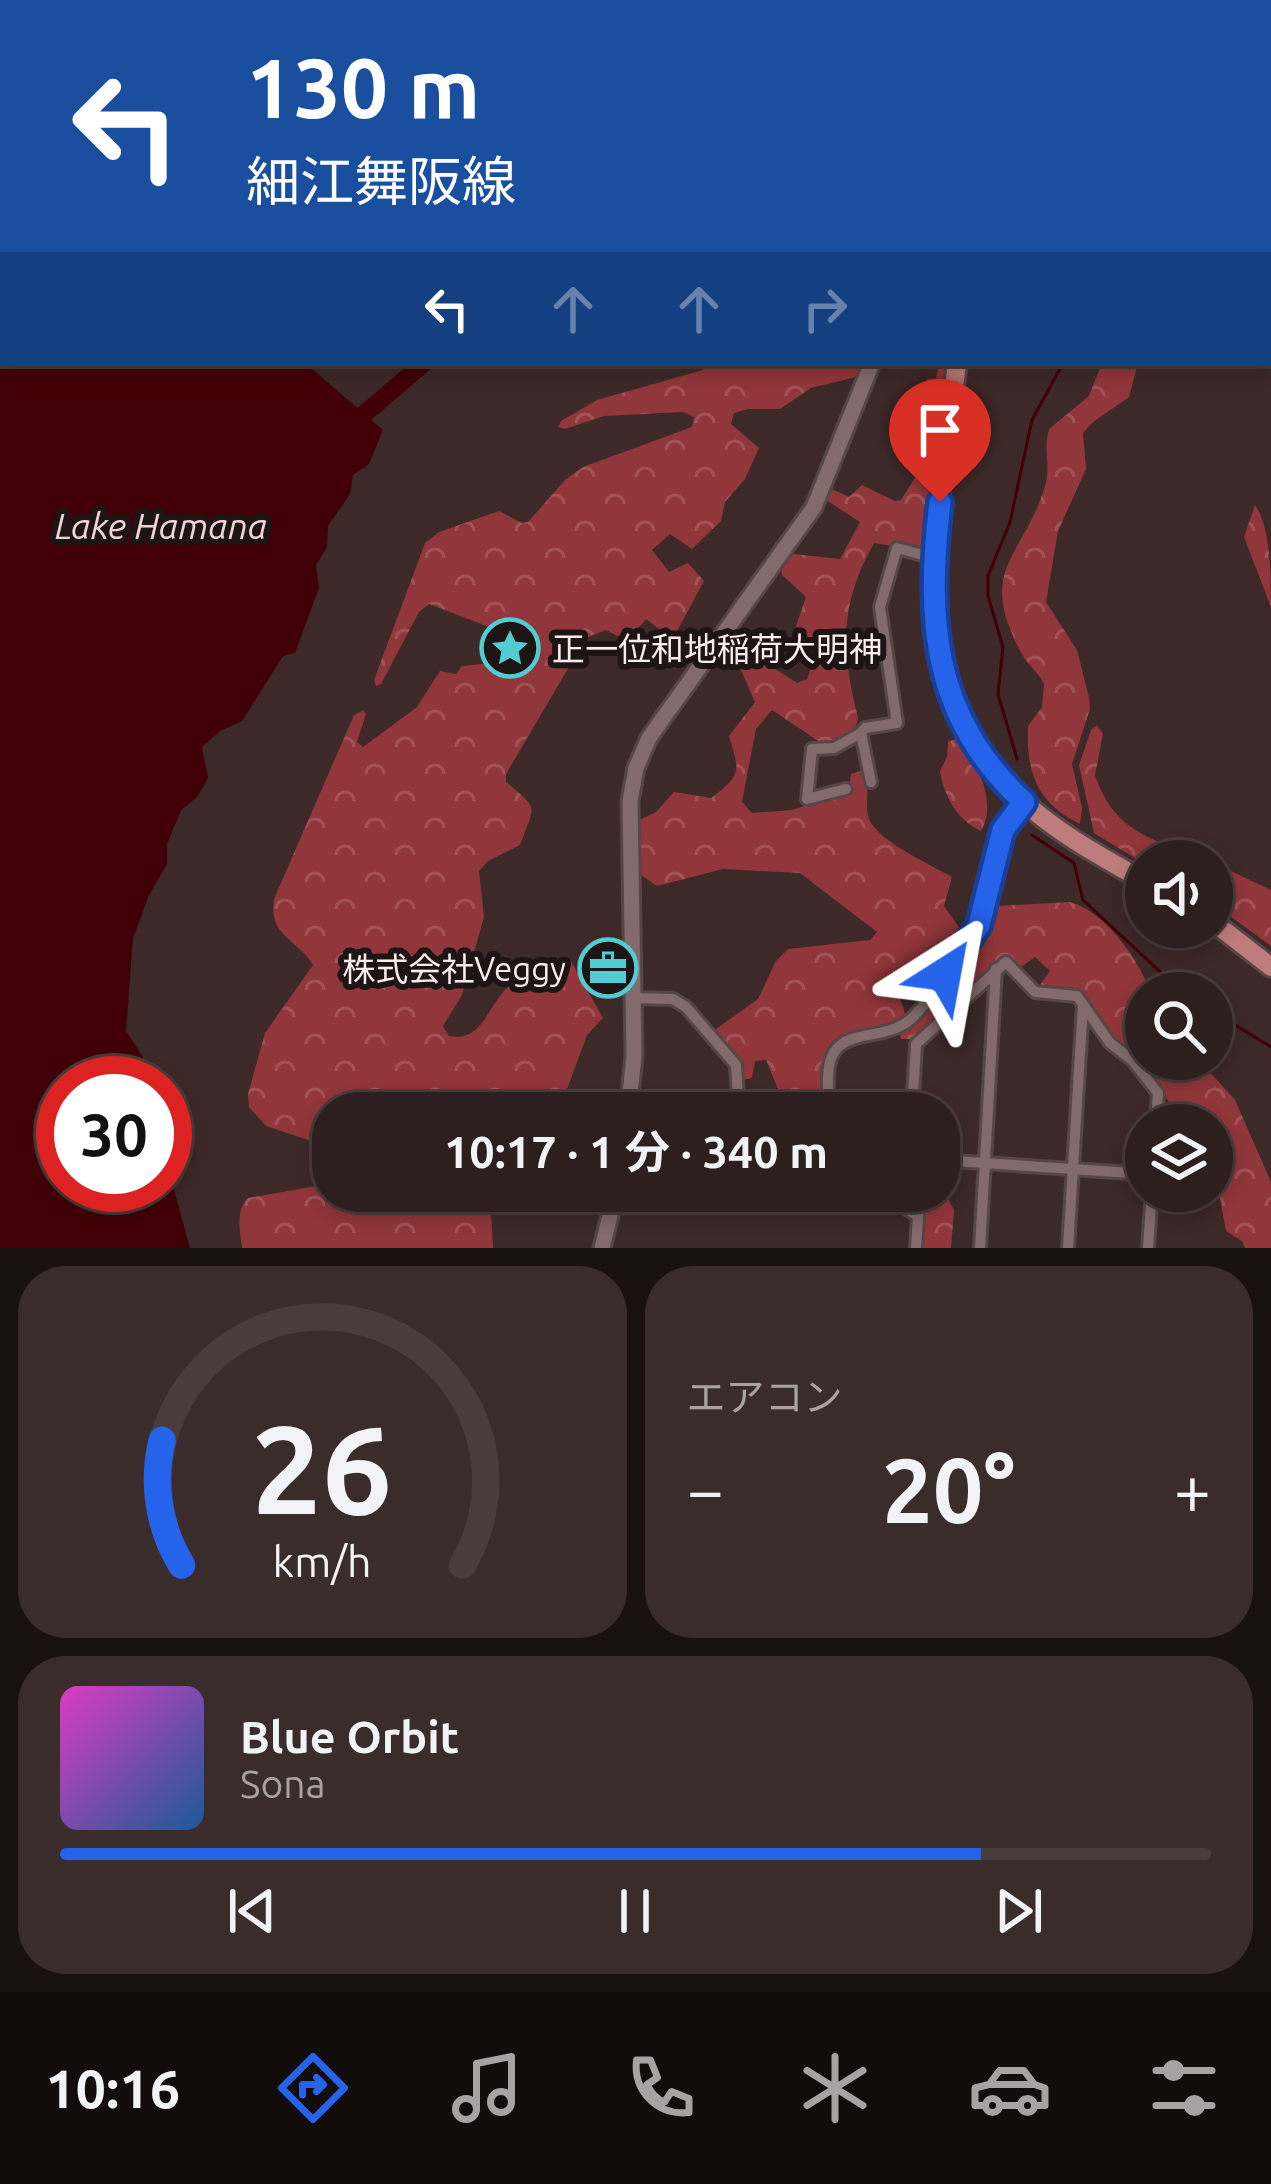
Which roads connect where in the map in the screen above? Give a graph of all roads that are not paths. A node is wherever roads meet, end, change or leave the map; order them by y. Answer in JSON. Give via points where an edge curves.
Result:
{"nodes":[{"id":1,"x":871,"y":366,"type":"edge"},
{"id":2,"x":957,"y":366,"type":"edge"},
{"id":3,"x":934,"y":558,"type":"junction"},
{"id":4,"x":861,"y":733,"type":"junction"},
{"id":5,"x":871,"y":782,"type":"dead end"},
{"id":6,"x":846,"y":789,"type":"dead end"},
{"id":7,"x":1024,"y":802,"type":"junction"},
{"id":8,"x":1125,"y":869,"type":"edge"},
{"id":9,"x":1233,"y":937,"type":"edge"},
{"id":10,"x":1271,"y":967,"type":"edge"},
{"id":11,"x":996,"y":969,"type":"junction"},
{"id":12,"x":633,"y":998,"type":"junction"},
{"id":13,"x":1083,"y":1002,"type":"junction"},
{"id":14,"x":631,"y":1092,"type":"edge"},
{"id":15,"x":738,"y":1092,"type":"edge"},
{"id":16,"x":828,"y":1092,"type":"edge"},
{"id":17,"x":913,"y":1092,"type":"edge"},
{"id":18,"x":1157,"y":1104,"type":"edge"},
{"id":19,"x":960,"y":1162,"type":"edge"},
{"id":20,"x":985,"y":1164,"type":"junction"},
{"id":21,"x":1073,"y":1170,"type":"junction"},
{"id":22,"x":1125,"y":1173,"type":"edge"},
{"id":23,"x":611,"y":1212,"type":"edge"},
{"id":24,"x":911,"y":1212,"type":"edge"},
{"id":25,"x":1151,"y":1212,"type":"edge"},
{"id":26,"x":602,"y":1248,"type":"edge"},
{"id":27,"x":916,"y":1248,"type":"edge"},
{"id":28,"x":980,"y":1248,"type":"edge"},
{"id":29,"x":1068,"y":1248,"type":"edge"},
{"id":30,"x":1148,"y":1248,"type":"edge"}],
"edges":[{"from":1,"to":12,"type":"street","via":[[806,520],[642,753],[630,801]]},
{"from":2,"to":3,"type":"main road"},
{"from":3,"to":4,"type":"street","via":[[897,548],[880,607],[897,723]]},
{"from":3,"to":7,"type":"main road","via":[[935,632],[950,694],[979,752]]},
{"from":4,"to":5,"type":"street"},
{"from":4,"to":6,"type":"street","via":[[812,749],[807,799]]},
{"from":7,"to":8,"type":"main road"},
{"from":7,"to":16,"type":"street","via":[[1003,830],[979,925],[919,1012],[900,1028],[840,1043],[830,1055]]},
{"from":9,"to":10,"type":"main road"},
{"from":11,"to":13,"type":"street","via":[[1006,962],[1035,992]]},
{"from":11,"to":17,"type":"street","via":[[916,1044]]},
{"from":11,"to":20,"type":"street"},
{"from":12,"to":14,"type":"street"},
{"from":12,"to":15,"type":"street","via":[[686,1007],[736,1065]]},
{"from":13,"to":18,"type":"street","via":[[1158,1093]]},
{"from":13,"to":21,"type":"street"},
{"from":19,"to":20,"type":"street"},
{"from":20,"to":21,"type":"street"},
{"from":20,"to":28,"type":"street"},
{"from":21,"to":22,"type":"street"},
{"from":21,"to":29,"type":"street"},
{"from":23,"to":26,"type":"street"},
{"from":24,"to":27,"type":"street","via":[[918,1216]]},
{"from":25,"to":30,"type":"street"}]}
